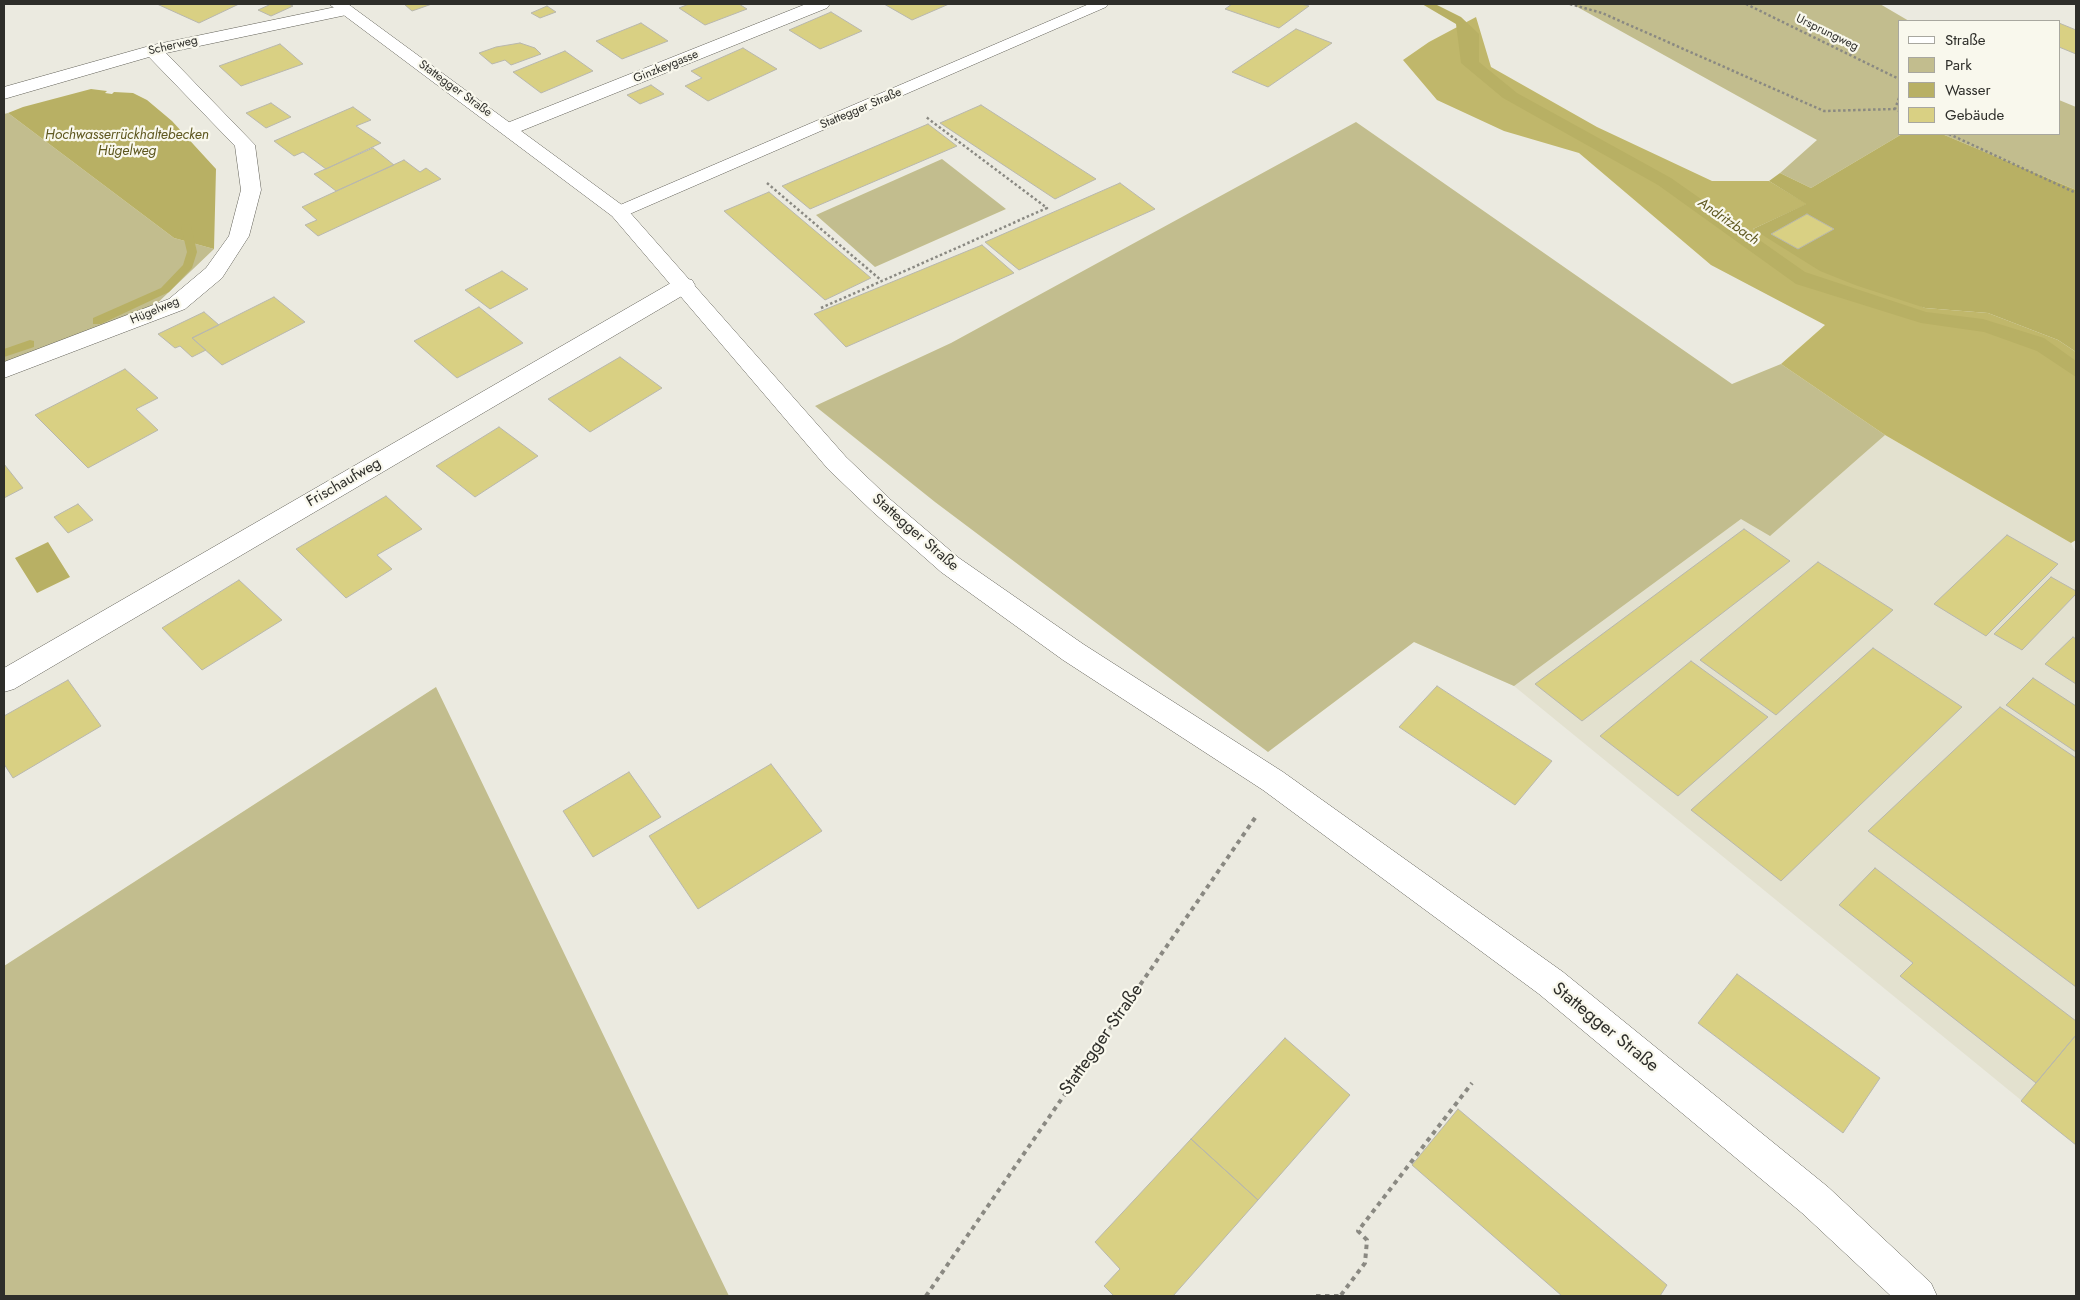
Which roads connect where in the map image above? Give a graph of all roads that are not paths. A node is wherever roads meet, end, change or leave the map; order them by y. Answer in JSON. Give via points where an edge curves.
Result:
{"nodes":[{"id":1,"x":822,"y":4,"type":"edge"},
{"id":2,"x":1102,"y":4,"type":"edge"},
{"id":3,"x":341,"y":7,"type":"edge"},
{"id":4,"x":153,"y":50,"type":"junction"},
{"id":5,"x":4,"y":92,"type":"edge"},
{"id":6,"x":509,"y":129,"type":"junction"},
{"id":7,"x":619,"y":212,"type":"junction"},
{"id":8,"x":684,"y":285,"type":"junction"},
{"id":9,"x":4,"y":370,"type":"edge"},
{"id":10,"x":4,"y":681,"type":"edge"},
{"id":11,"x":1918,"y":1296,"type":"edge"}],
"edges":[{"from":1,"to":6,"type":"street","name":"Ginzkeygasse"},
{"from":2,"to":7,"type":"lane","name":"Stattegger Straße"},
{"from":3,"to":4,"type":"street","name":"Scherweg"},
{"from":3,"to":6,"type":"street","name":"Stattegger Straße"},
{"from":4,"to":5,"type":"street","name":"Scherweg"},
{"from":4,"to":9,"type":"street","name":"Hügelweg","via":[[246,145],[251,190],[239,236],[214,273],[177,304]]},
{"from":6,"to":7,"type":"street","name":"Stattegger Straße"},
{"from":7,"to":8,"type":"street","name":"Stattegger Straße"},
{"from":8,"to":10,"type":"street","name":"Frischaufweg"},
{"from":8,"to":11,"type":"street","name":"Stattegger Straße","via":[[836,463],[950,565],[1073,652],[1273,781],[1551,984],[1815,1200]]}]}
